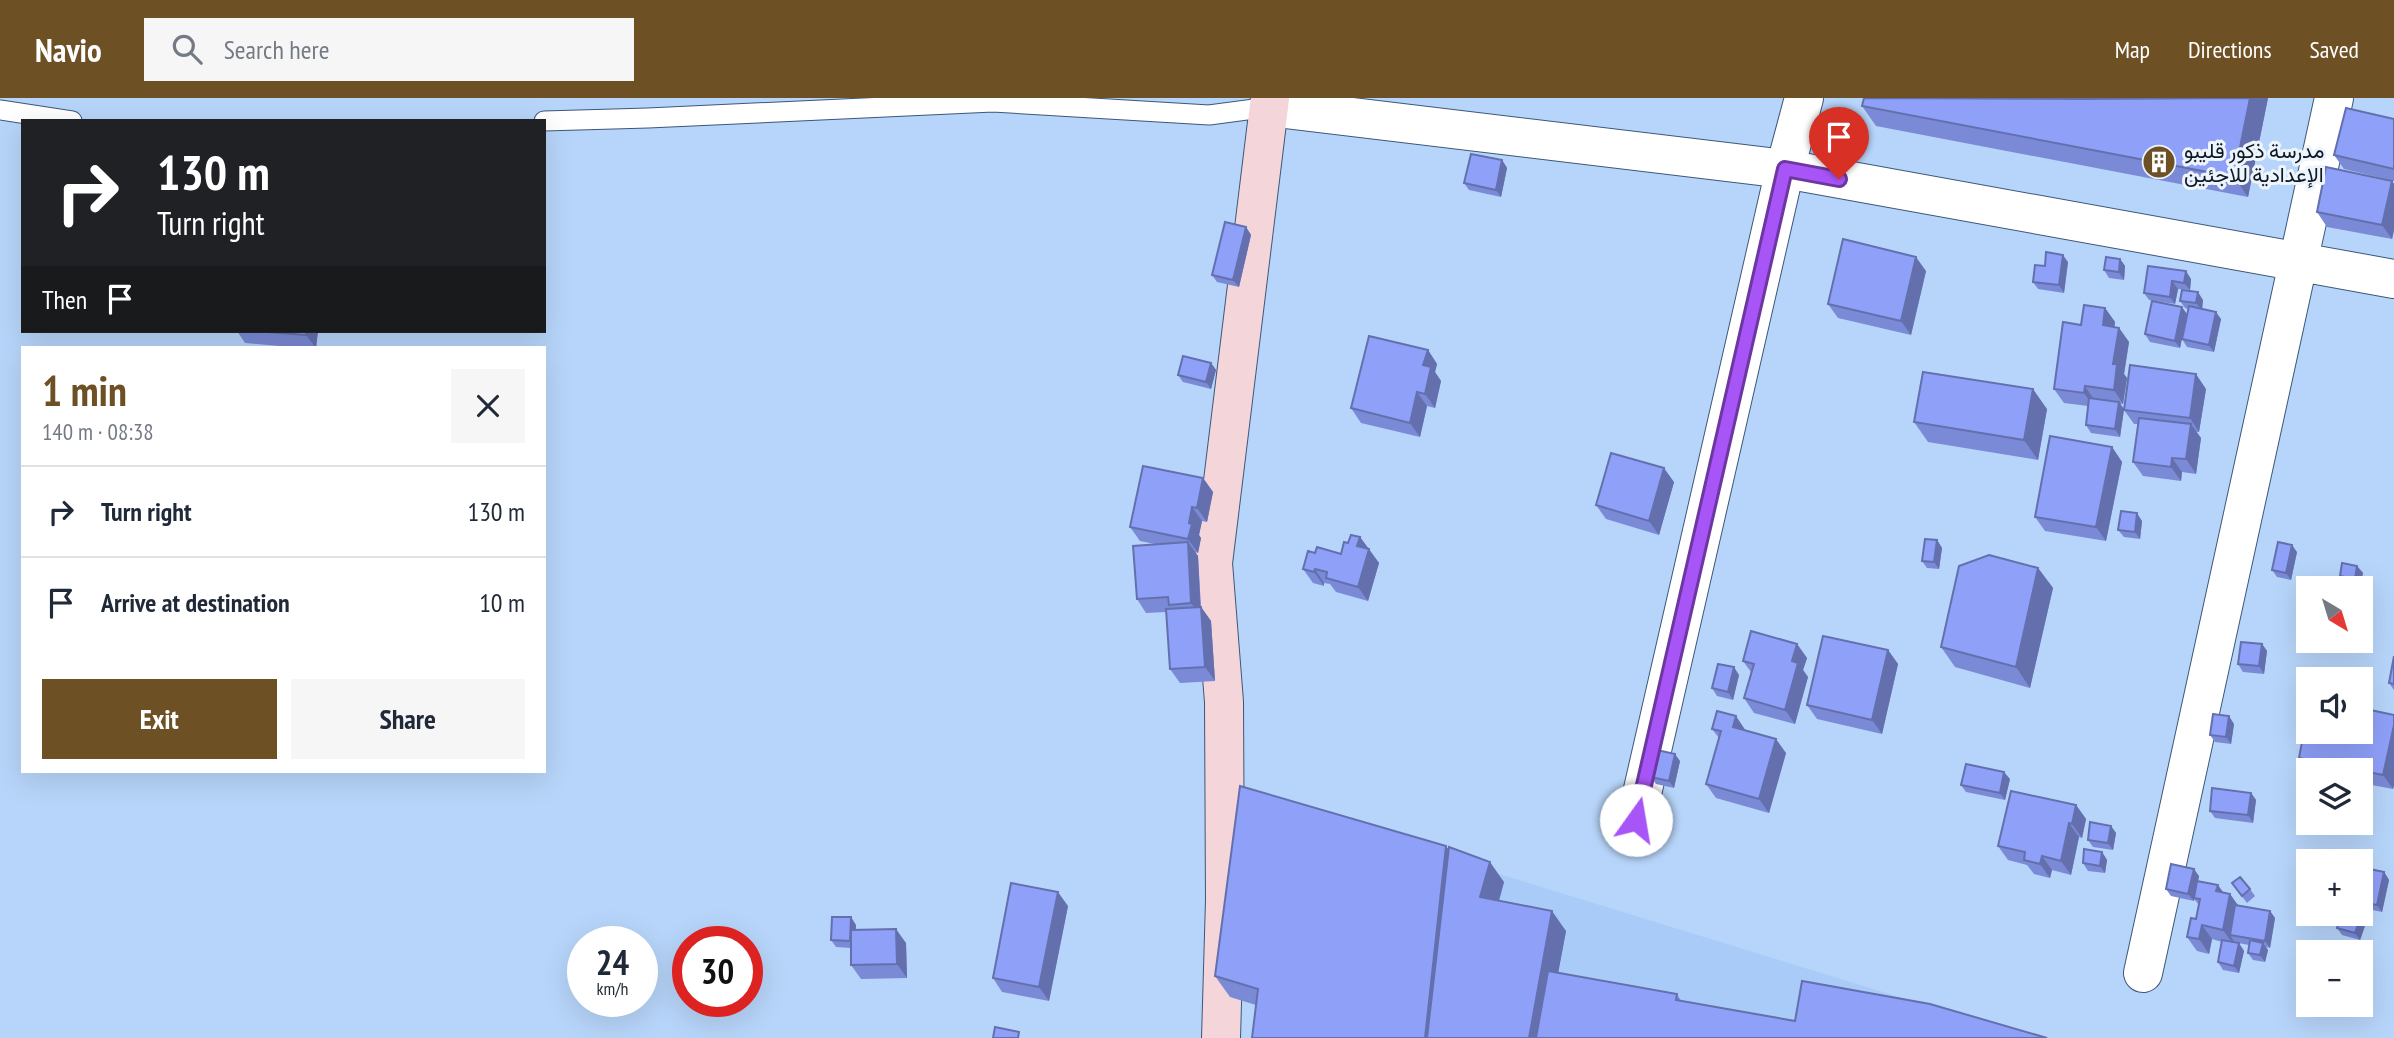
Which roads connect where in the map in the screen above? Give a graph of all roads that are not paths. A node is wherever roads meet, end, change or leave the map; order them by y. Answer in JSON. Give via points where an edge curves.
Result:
{"nodes":[{"id":1,"x":1804,"y":98,"type":"edge"},
{"id":2,"x":2334,"y":98,"type":"edge"},
{"id":3,"x":1270,"y":102,"type":"edge"},
{"id":4,"x":0,"y":110,"type":"edge"},
{"id":5,"x":59,"y":119,"type":"edge"},
{"id":6,"x":546,"y":121,"type":"edge"},
{"id":7,"x":1785,"y":169,"type":"junction"},
{"id":8,"x":2298,"y":263,"type":"junction"},
{"id":9,"x":2394,"y":279,"type":"edge"},
{"id":10,"x":1636,"y":820,"type":"dead end"},
{"id":11,"x":2143,"y":973,"type":"dead end"},
{"id":12,"x":1221,"y":1038,"type":"edge"}],
"edges":[{"from":1,"to":7,"type":"street"},
{"from":2,"to":8,"type":"street"},
{"from":3,"to":6,"type":"lane","via":[[1209,115],[993,102]]},
{"from":3,"to":7,"type":"street"},
{"from":3,"to":12,"type":"street","via":[[1213,564],[1224,702]]},
{"from":4,"to":5,"type":"lane"},
{"from":7,"to":8,"type":"street"},
{"from":7,"to":10,"type":"street"},
{"from":8,"to":9,"type":"street"},
{"from":8,"to":11,"type":"street"}]}
